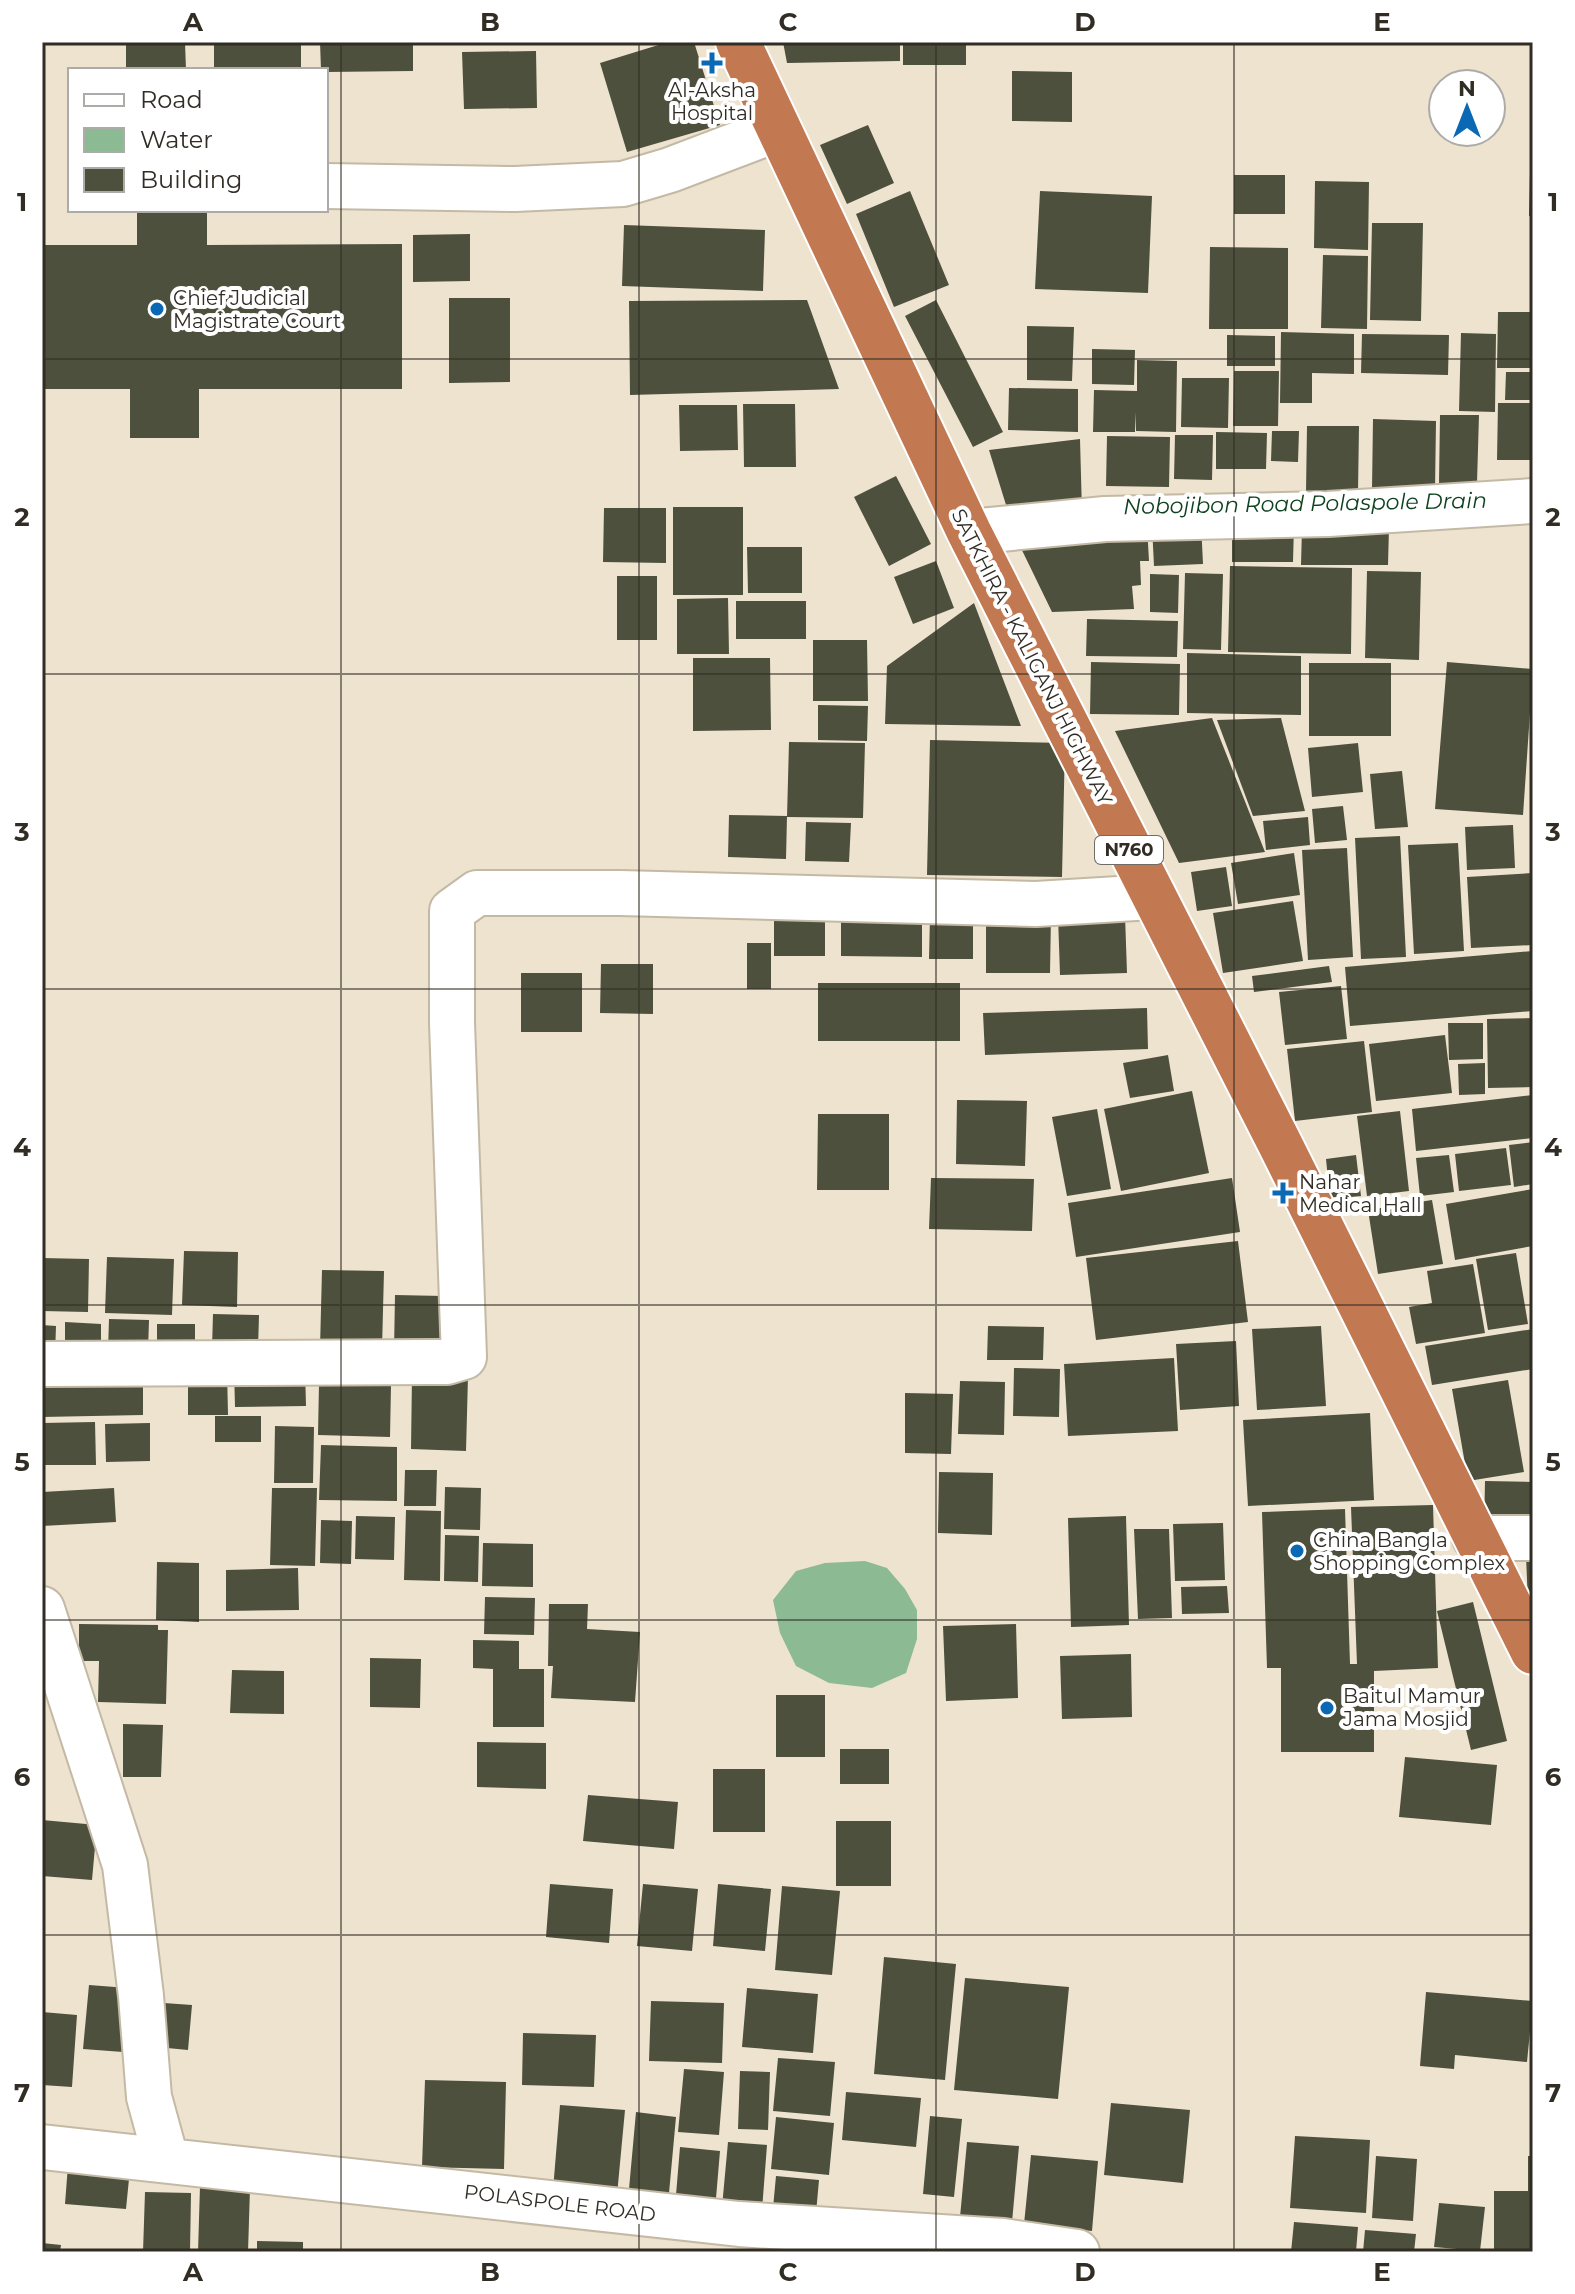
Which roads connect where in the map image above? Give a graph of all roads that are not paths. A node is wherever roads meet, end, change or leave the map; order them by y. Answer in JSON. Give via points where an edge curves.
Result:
{"nodes":[{"id":1,"x":738,"y":42,"type":"edge"},
{"id":2,"x":778,"y":129,"type":"junction"},
{"id":3,"x":328,"y":186,"type":"edge"},
{"id":4,"x":1533,"y":501,"type":"edge"},
{"id":5,"x":969,"y":532,"type":"junction"},
{"id":6,"x":1152,"y":897,"type":"junction"},
{"id":7,"x":42,"y":1364,"type":"edge"},
{"id":8,"x":1475,"y":1538,"type":"junction"},
{"id":9,"x":1533,"y":1538,"type":"edge"},
{"id":10,"x":42,"y":1609,"type":"edge"},
{"id":11,"x":1533,"y":1652,"type":"edge"},
{"id":12,"x":42,"y":2147,"type":"edge"},
{"id":13,"x":166,"y":2159,"type":"junction"},
{"id":14,"x":1077,"y":2252,"type":"edge"}],
"edges":[{"from":1,"to":2,"type":"highway","name":"SATKHIRA - KALIGANJ HIGHWAY","number":"N760"},
{"from":2,"to":3,"type":"street","via":[[623,184],[515,189]]},
{"from":2,"to":5,"type":"highway","name":"SATKHIRA - KALIGANJ HIGHWAY","number":"N760"},
{"from":4,"to":5,"type":"street","via":[[1343,514],[1105,519]]},
{"from":5,"to":6,"type":"highway","name":"SATKHIRA - KALIGANJ HIGHWAY","number":"N760"},
{"from":6,"to":7,"type":"street","via":[[1036,904],[477,893],[452,911],[464,1357],[447,1362]]},
{"from":6,"to":8,"type":"highway","name":"SATKHIRA - KALIGANJ HIGHWAY","number":"N760"},
{"from":8,"to":9,"type":"street"},
{"from":8,"to":11,"type":"highway","name":"SATKHIRA - KALIGANJ HIGHWAY","number":"N760"},
{"from":10,"to":13,"type":"street","via":[[125,1865],[149,2097]]},
{"from":12,"to":13,"type":"street","name":"POLASPOLE ROAD"},
{"from":13,"to":14,"type":"street","name":"POLASPOLE ROAD","via":[[739,2224],[1003,2241]]}]}
